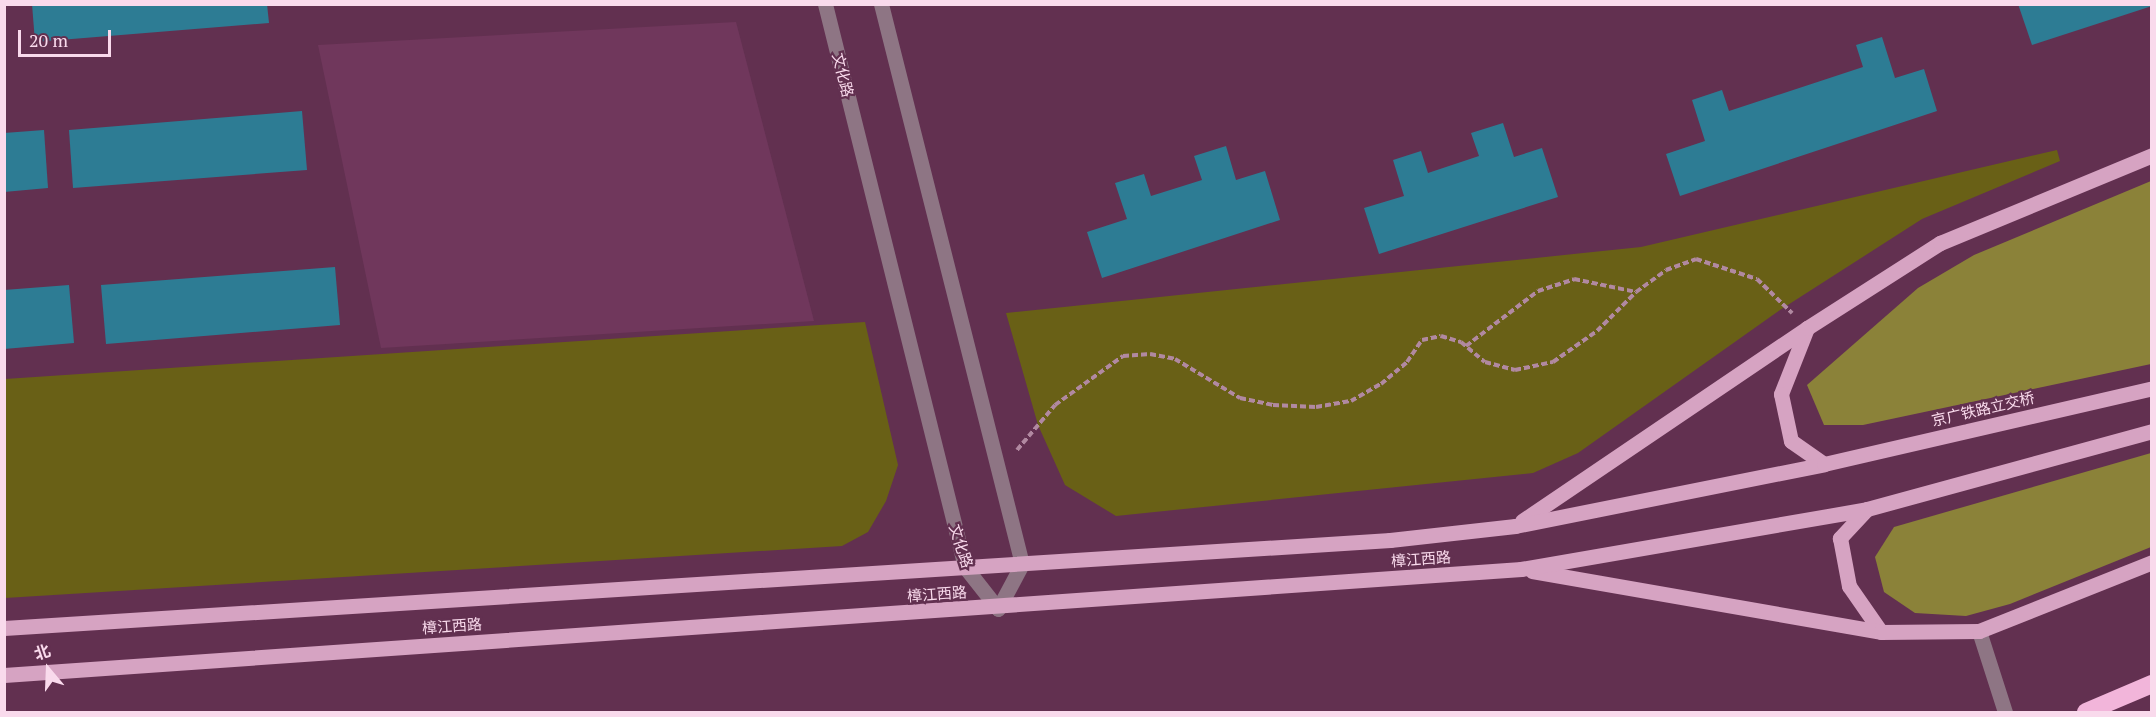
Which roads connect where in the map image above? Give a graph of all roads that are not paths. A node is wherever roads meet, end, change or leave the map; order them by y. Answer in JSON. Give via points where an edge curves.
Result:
{"nodes":[{"id":1,"x":825,"y":4,"type":"edge"},
{"id":2,"x":881,"y":4,"type":"edge"},
{"id":3,"x":2151,"y":155,"type":"edge"},
{"id":4,"x":1807,"y":328,"type":"junction"},
{"id":5,"x":2151,"y":388,"type":"edge"},
{"id":6,"x":2151,"y":431,"type":"edge"},
{"id":7,"x":1824,"y":464,"type":"junction"},
{"id":8,"x":1867,"y":509,"type":"junction"},
{"id":9,"x":1515,"y":526,"type":"junction"},
{"id":10,"x":2151,"y":562,"type":"edge"},
{"id":11,"x":1022,"y":564,"type":"junction"},
{"id":12,"x":964,"y":567,"type":"junction"},
{"id":13,"x":1521,"y":569,"type":"junction"},
{"id":14,"x":998,"y":609,"type":"junction"},
{"id":15,"x":4,"y":628,"type":"edge"},
{"id":16,"x":1979,"y":631,"type":"junction"},
{"id":17,"x":1881,"y":632,"type":"junction"},
{"id":18,"x":4,"y":675,"type":"edge"},
{"id":19,"x":2151,"y":684,"type":"edge"},
{"id":20,"x":2005,"y":712,"type":"edge"},
{"id":21,"x":2086,"y":712,"type":"edge"}],
"edges":[{"from":1,"to":12,"type":"street","name":"文化路"},
{"from":2,"to":11,"type":"street"},
{"from":3,"to":4,"type":"main road","via":[[1940,243]]},
{"from":4,"to":7,"type":"main road","via":[[1781,394],[1791,441]]},
{"from":4,"to":9,"type":"main road"},
{"from":5,"to":7,"type":"main road","name":"京广铁路立交桥"},
{"from":6,"to":8,"type":"main road"},
{"from":7,"to":9,"type":"main road","name":"樟江西路"},
{"from":8,"to":13,"type":"main road","name":"樟江西路"},
{"from":8,"to":17,"type":"main road","via":[[1840,538],[1849,586]]},
{"from":9,"to":11,"type":"main road","name":"樟江西路","via":[[1390,540]]},
{"from":10,"to":16,"type":"main road"},
{"from":11,"to":12,"type":"main road","name":"樟江西路"},
{"from":11,"to":14,"type":"street"},
{"from":12,"to":14,"type":"street","name":"文化路"},
{"from":12,"to":15,"type":"main road","name":"樟江西路"},
{"from":13,"to":14,"type":"main road","name":"樟江西路"},
{"from":13,"to":17,"type":"main road"},
{"from":14,"to":18,"type":"main road","name":"樟江西路"},
{"from":16,"to":17,"type":"main road"},
{"from":16,"to":20,"type":"street"},
{"from":19,"to":21,"type":"highway"}]}
